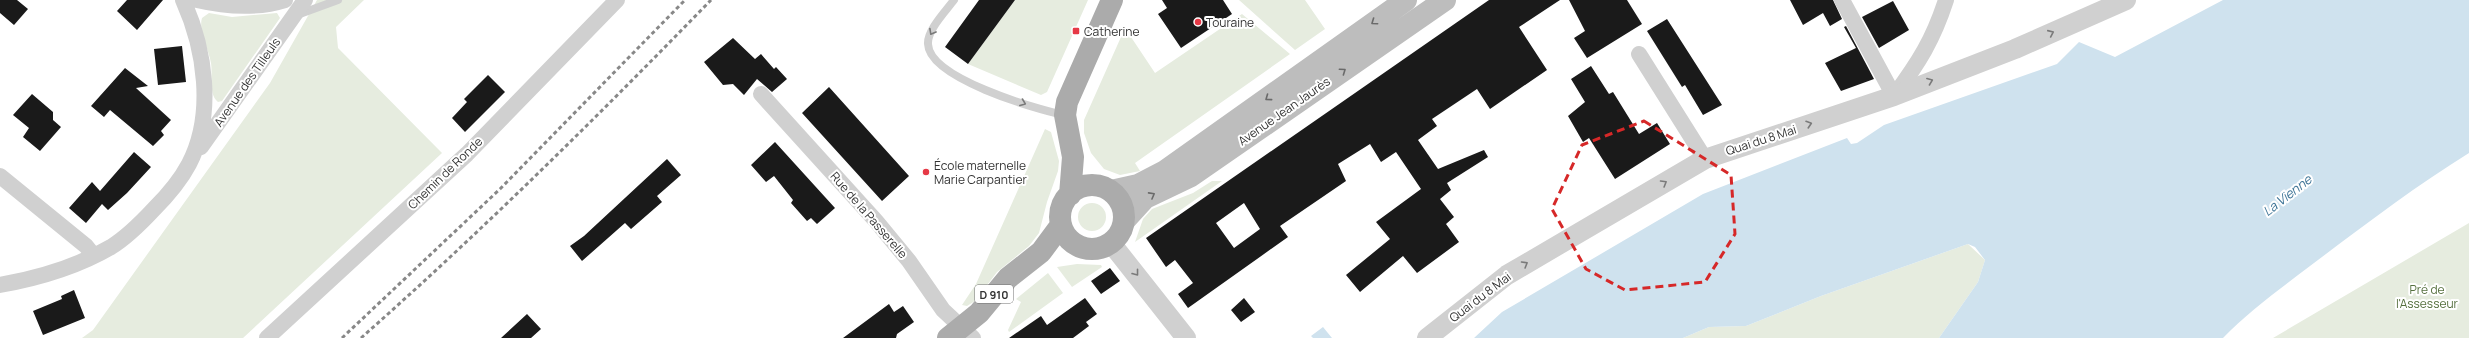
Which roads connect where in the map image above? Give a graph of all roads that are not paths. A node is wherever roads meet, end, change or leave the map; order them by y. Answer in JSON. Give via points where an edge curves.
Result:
{"nodes":[{"id":1,"x":183,"y":0,"type":"edge"},
{"id":2,"x":197,"y":0,"type":"edge"},
{"id":3,"x":286,"y":0,"type":"edge"},
{"id":4,"x":305,"y":0,"type":"edge"},
{"id":5,"x":338,"y":0,"type":"edge"},
{"id":6,"x":617,"y":0,"type":"edge"},
{"id":7,"x":954,"y":0,"type":"edge"},
{"id":8,"x":1112,"y":0,"type":"edge"},
{"id":9,"x":1406,"y":0,"type":"edge"},
{"id":10,"x":1445,"y":0,"type":"edge"},
{"id":11,"x":1842,"y":0,"type":"edge"},
{"id":12,"x":1946,"y":0,"type":"edge"},
{"id":13,"x":2126,"y":0,"type":"edge"},
{"id":14,"x":294,"y":16,"type":"junction"},
{"id":15,"x":1638,"y":54,"type":"dead end"},
{"id":16,"x":761,"y":94,"type":"dead end"},
{"id":17,"x":1894,"y":96,"type":"junction"},
{"id":18,"x":1065,"y":115,"type":"junction"},
{"id":19,"x":1070,"y":142,"type":"junction"},
{"id":20,"x":1705,"y":158,"type":"junction"},
{"id":21,"x":190,"y":163,"type":"junction"},
{"id":22,"x":0,"y":176,"type":"edge"},
{"id":23,"x":1104,"y":189,"type":"junction"},
{"id":24,"x":1070,"y":195,"type":"junction"},
{"id":25,"x":1124,"y":221,"type":"junction"},
{"id":26,"x":1062,"y":225,"type":"junction"},
{"id":27,"x":1111,"y":243,"type":"junction"},
{"id":28,"x":1078,"y":246,"type":"junction"},
{"id":29,"x":94,"y":256,"type":"junction"},
{"id":30,"x":0,"y":285,"type":"edge"},
{"id":31,"x":964,"y":336,"type":"edge"},
{"id":32,"x":266,"y":338,"type":"edge"},
{"id":33,"x":1186,"y":338,"type":"edge"},
{"id":34,"x":1427,"y":338,"type":"edge"}],
"edges":[{"from":1,"to":21,"type":"street","via":[[191,17],[200,53],[205,93],[202,129]]},
{"from":2,"to":3,"type":"street","via":[[245,7]]},
{"from":4,"to":14,"type":"street","name":"Avenue des Tilleuls"},
{"from":5,"to":14,"type":"lane"},
{"from":6,"to":32,"type":"street","name":"Chemin de Ronde","via":[[467,154]]},
{"from":7,"to":18,"type":"lane","one_way":true,"via":[[930,34],[928,44],[935,61],[963,80],[1040,110]]},
{"from":8,"to":18,"type":"main road","via":[[1067,102]]},
{"from":9,"to":23,"type":"main road","name":"Avenue Jean Jaurès","one_way":true,"via":[[1165,171],[1138,185]]},
{"from":25,"to":10,"type":"main road","name":"Avenue Jean Jaurès","one_way":true,"via":[[1145,198],[1191,176]]},
{"from":11,"to":17,"type":"street"},
{"from":12,"to":17,"type":"street","via":[[1932,40],[1921,60]]},
{"from":17,"to":13,"type":"street","name":"Quai du 8 Mai","one_way":true,"via":[[2015,49]]},
{"from":14,"to":21,"type":"street","name":"Avenue des Tilleuls"},
{"from":15,"to":20,"type":"street"},
{"from":16,"to":31,"type":"street","name":"Rue de la Passerelle","via":[[876,221]]},
{"from":20,"to":17,"type":"street","name":"Quai du 8 Mai","one_way":true},
{"from":18,"to":19,"type":"main road"},
{"from":19,"to":23,"type":"main road","via":[[1086,172]]},
{"from":19,"to":24,"type":"main road","via":[[1073,174]]},
{"from":34,"to":20,"type":"street","name":"Quai du 8 Mai","one_way":true,"via":[[1507,275]]},
{"from":21,"to":29,"type":"street","name":"Avenue des Tilleuls","via":[[169,193],[148,216],[112,246]]},
{"from":22,"to":29,"type":"street","via":[[74,236]]},
{"from":23,"to":24,"type":"main road","via":[[1077,189]]},
{"from":23,"to":25,"type":"main road","via":[[1123,208]]},
{"from":24,"to":26,"type":"main road","via":[[1062,209]]},
{"from":25,"to":27,"type":"main road","via":[[1120,233]]},
{"from":26,"to":28,"type":"main road","via":[[1068,237]]},
{"from":26,"to":31,"type":"main road","number":"D 910","via":[[1041,252],[1008,278]]},
{"from":27,"to":28,"type":"main road","via":[[1095,249]]},
{"from":27,"to":33,"type":"street","one_way":true},
{"from":28,"to":31,"type":"main road","number":"D 910","via":[[1047,260],[1013,284],[986,324]]},
{"from":29,"to":30,"type":"street","name":"Avenue des Tilleuls","via":[[35,278]]}]}
